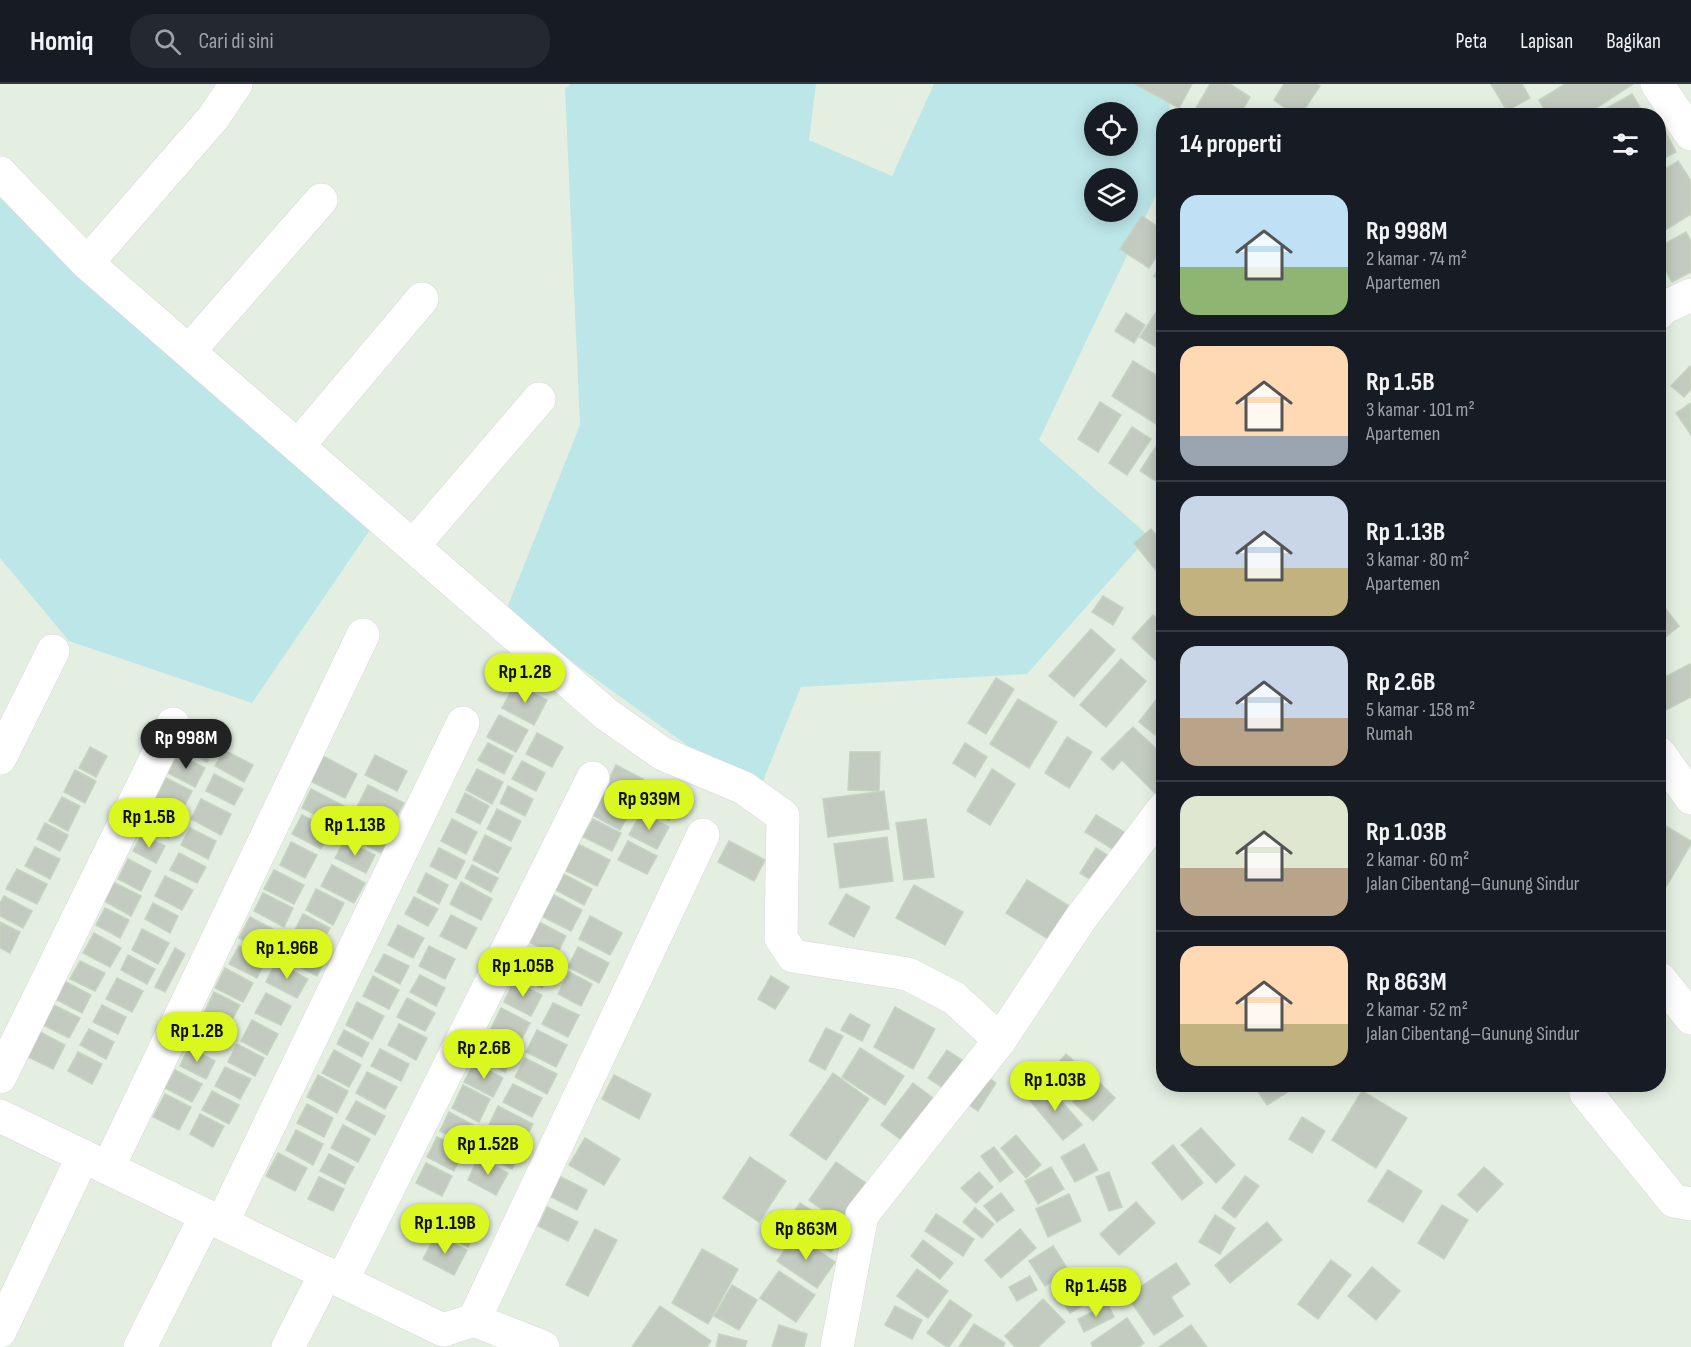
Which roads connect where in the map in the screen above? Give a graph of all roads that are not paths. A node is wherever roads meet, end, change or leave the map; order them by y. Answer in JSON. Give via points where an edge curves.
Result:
{"nodes":[{"id":1,"x":236,"y":84,"type":"edge"},
{"id":2,"x":1657,"y":84,"type":"edge"},
{"id":3,"x":1691,"y":134,"type":"edge"},
{"id":4,"x":0,"y":173,"type":"edge"},
{"id":5,"x":321,"y":200,"type":"dead end"},
{"id":6,"x":87,"y":262,"type":"junction"},
{"id":7,"x":1691,"y":296,"type":"edge"},
{"id":8,"x":422,"y":299,"type":"dead end"},
{"id":9,"x":1666,"y":307,"type":"edge"},
{"id":10,"x":189,"y":351,"type":"junction"},
{"id":11,"x":539,"y":399,"type":"dead end"},
{"id":12,"x":298,"y":446,"type":"junction"},
{"id":13,"x":413,"y":546,"type":"junction"},
{"id":14,"x":363,"y":634,"type":"dead end"},
{"id":15,"x":53,"y":651,"type":"dead end"},
{"id":16,"x":463,"y":723,"type":"dead end"},
{"id":17,"x":172,"y":724,"type":"dead end"},
{"id":18,"x":0,"y":758,"type":"edge"},
{"id":19,"x":1666,"y":763,"type":"edge"},
{"id":20,"x":593,"y":778,"type":"dead end"},
{"id":21,"x":1691,"y":798,"type":"edge"},
{"id":22,"x":1156,"y":819,"type":"edge"},
{"id":23,"x":703,"y":835,"type":"dead end"},
{"id":24,"x":1666,"y":987,"type":"edge"},
{"id":25,"x":1691,"y":1018,"type":"edge"},
{"id":26,"x":1000,"y":1040,"type":"junction"},
{"id":27,"x":0,"y":1077,"type":"edge"},
{"id":28,"x":1586,"y":1093,"type":"dead end"},
{"id":29,"x":0,"y":1116,"type":"edge"},
{"id":30,"x":95,"y":1162,"type":"junction"},
{"id":31,"x":1691,"y":1204,"type":"edge"},
{"id":32,"x":214,"y":1219,"type":"junction"},
{"id":33,"x":334,"y":1277,"type":"junction"},
{"id":34,"x":0,"y":1331,"type":"edge"},
{"id":35,"x":451,"y":1332,"type":"edge"},
{"id":36,"x":140,"y":1347,"type":"edge"},
{"id":37,"x":288,"y":1347,"type":"edge"},
{"id":38,"x":543,"y":1347,"type":"edge"},
{"id":39,"x":837,"y":1347,"type":"edge"}],
"edges":[{"from":1,"to":6,"type":"street","via":[[213,118]]},
{"from":2,"to":3,"type":"street"},
{"from":4,"to":6,"type":"street"},
{"from":5,"to":10,"type":"street"},
{"from":6,"to":10,"type":"street"},
{"from":7,"to":9,"type":"street"},
{"from":8,"to":12,"type":"street"},
{"from":10,"to":12,"type":"street"},
{"from":11,"to":13,"type":"street"},
{"from":12,"to":13,"type":"street"},
{"from":13,"to":26,"type":"street","via":[[606,714],[663,753],[744,788],[783,816],[781,938],[793,956],[908,974],[954,998]]},
{"from":14,"to":30,"type":"street"},
{"from":15,"to":18,"type":"street"},
{"from":16,"to":32,"type":"street"},
{"from":17,"to":27,"type":"street"},
{"from":19,"to":21,"type":"street"},
{"from":20,"to":33,"type":"street"},
{"from":22,"to":26,"type":"street","via":[[1081,918]]},
{"from":23,"to":35,"type":"street"},
{"from":24,"to":25,"type":"street"},
{"from":26,"to":39,"type":"street","via":[[862,1215]]},
{"from":28,"to":31,"type":"street","via":[[1674,1201]]},
{"from":29,"to":30,"type":"street"},
{"from":30,"to":32,"type":"street"},
{"from":30,"to":34,"type":"street"},
{"from":32,"to":33,"type":"street"},
{"from":32,"to":36,"type":"street"},
{"from":33,"to":35,"type":"street"},
{"from":33,"to":37,"type":"street"},
{"from":35,"to":38,"type":"street"}]}
